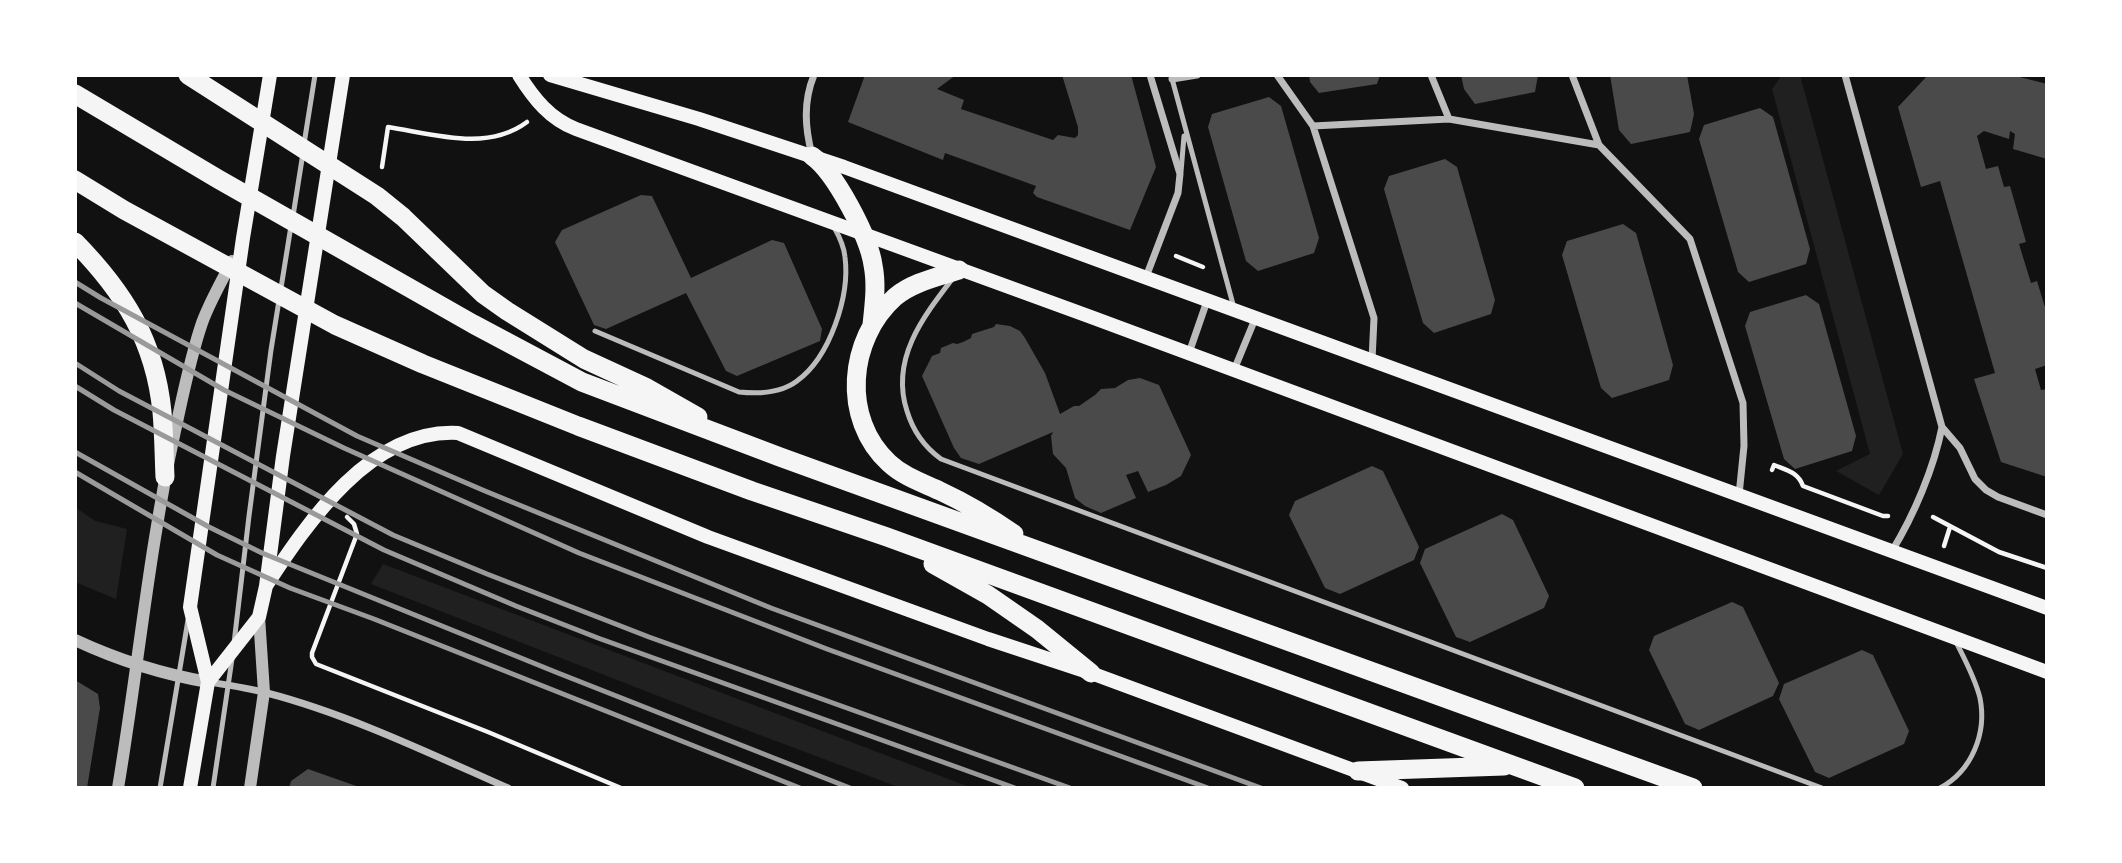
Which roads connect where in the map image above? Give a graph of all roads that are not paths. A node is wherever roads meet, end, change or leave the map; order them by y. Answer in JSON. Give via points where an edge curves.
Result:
{"nodes":[{"id":1,"x":188,"y":75,"type":"edge"},
{"id":2,"x":270,"y":75,"type":"edge"},
{"id":3,"x":316,"y":75,"type":"edge"},
{"id":4,"x":343,"y":75,"type":"edge"},
{"id":5,"x":519,"y":75,"type":"edge"},
{"id":6,"x":550,"y":75,"type":"edge"},
{"id":7,"x":814,"y":75,"type":"edge"},
{"id":8,"x":1150,"y":75,"type":"edge"},
{"id":9,"x":1198,"y":75,"type":"edge"},
{"id":10,"x":1277,"y":75,"type":"edge"},
{"id":11,"x":1431,"y":75,"type":"edge"},
{"id":12,"x":1572,"y":75,"type":"edge"},
{"id":13,"x":1845,"y":75,"type":"edge"},
{"id":14,"x":1171,"y":77,"type":"edge"},
{"id":15,"x":75,"y":94,"type":"edge"},
{"id":16,"x":1449,"y":119,"type":"junction"},
{"id":17,"x":1312,"y":126,"type":"junction"},
{"id":18,"x":1185,"y":130,"type":"junction"},
{"id":19,"x":1598,"y":145,"type":"junction"},
{"id":20,"x":812,"y":156,"type":"junction"},
{"id":21,"x":1180,"y":174,"type":"junction"},
{"id":22,"x":75,"y":180,"type":"edge"},
{"id":23,"x":830,"y":221,"type":"junction"},
{"id":24,"x":863,"y":235,"type":"junction"},
{"id":25,"x":243,"y":239,"type":"junction"},
{"id":26,"x":75,"y":242,"type":"edge"},
{"id":27,"x":959,"y":270,"type":"junction"},
{"id":28,"x":1145,"y":278,"type":"junction"},
{"id":29,"x":1207,"y":301,"type":"junction"},
{"id":30,"x":1235,"y":311,"type":"junction"},
{"id":31,"x":1255,"y":319,"type":"junction"},
{"id":32,"x":872,"y":326,"type":"junction"},
{"id":33,"x":595,"y":331,"type":"dead end"},
{"id":34,"x":1189,"y":354,"type":"junction"},
{"id":35,"x":1372,"y":361,"type":"junction"},
{"id":36,"x":1234,"y":371,"type":"junction"},
{"id":37,"x":1942,"y":427,"type":"junction"},
{"id":38,"x":745,"y":444,"type":"junction"},
{"id":39,"x":165,"y":477,"type":"junction"},
{"id":40,"x":1739,"y":495,"type":"junction"},
{"id":41,"x":2047,"y":515,"type":"edge"},
{"id":42,"x":887,"y":537,"type":"junction"},
{"id":43,"x":1892,"y":551,"type":"junction"},
{"id":44,"x":1041,"y":552,"type":"junction"},
{"id":45,"x":267,"y":586,"type":"junction"},
{"id":46,"x":190,"y":607,"type":"junction"},
{"id":47,"x":2047,"y":608,"type":"edge"},
{"id":48,"x":259,"y":617,"type":"junction"},
{"id":49,"x":1955,"y":639,"type":"junction"},
{"id":50,"x":75,"y":640,"type":"edge"},
{"id":51,"x":233,"y":648,"type":"junction"},
{"id":52,"x":135,"y":666,"type":"junction"},
{"id":53,"x":2047,"y":672,"type":"edge"},
{"id":54,"x":1091,"y":673,"type":"junction"},
{"id":55,"x":179,"y":677,"type":"junction"},
{"id":56,"x":208,"y":682,"type":"junction"},
{"id":57,"x":228,"y":685,"type":"junction"},
{"id":58,"x":264,"y":692,"type":"junction"},
{"id":59,"x":1515,"y":766,"type":"junction"},
{"id":60,"x":1358,"y":771,"type":"junction"},
{"id":61,"x":118,"y":788,"type":"edge"},
{"id":62,"x":160,"y":788,"type":"edge"},
{"id":63,"x":190,"y":788,"type":"edge"},
{"id":64,"x":213,"y":788,"type":"edge"},
{"id":65,"x":250,"y":788,"type":"edge"},
{"id":66,"x":508,"y":788,"type":"edge"},
{"id":67,"x":1402,"y":788,"type":"edge"},
{"id":68,"x":1575,"y":788,"type":"edge"},
{"id":69,"x":1693,"y":788,"type":"edge"},
{"id":70,"x":1822,"y":788,"type":"edge"},
{"id":71,"x":1940,"y":788,"type":"edge"}],
"edges":[{"from":1,"to":38,"type":"highway","via":[[377,197],[482,294],[507,311],[584,359],[648,388]]},
{"from":2,"to":25,"type":"main road"},
{"from":3,"to":51,"type":"lane","via":[[271,350]]},
{"from":4,"to":45,"type":"main road","via":[[282,456]]},
{"from":5,"to":23,"type":"main road","via":[[545,109],[564,124]]},
{"from":6,"to":20,"type":"main road"},
{"from":7,"to":20,"type":"street","via":[[806,112]]},
{"from":8,"to":21,"type":"street"},
{"from":9,"to":14,"type":"street"},
{"from":10,"to":17,"type":"street"},
{"from":11,"to":16,"type":"street"},
{"from":12,"to":19,"type":"street"},
{"from":13,"to":37,"type":"street"},
{"from":14,"to":18,"type":"lane"},
{"from":15,"to":38,"type":"highway","via":[[491,335],[582,382]]},
{"from":16,"to":17,"type":"street"},
{"from":16,"to":19,"type":"street"},
{"from":17,"to":35,"type":"street","via":[[1374,318]]},
{"from":18,"to":21,"type":"lane"},
{"from":18,"to":30,"type":"lane"},
{"from":19,"to":40,"type":"street","via":[[1690,239],[1743,403]]},
{"from":20,"to":24,"type":"highway","via":[[831,176]]},
{"from":20,"to":28,"type":"main road"},
{"from":21,"to":28,"type":"street","via":[[1178,194]]},
{"from":22,"to":42,"type":"highway","via":[[366,339],[578,426]]},
{"from":23,"to":24,"type":"main road"},
{"from":23,"to":33,"type":"lane","via":[[845,257],[846,280],[837,318],[816,361],[788,386],[739,392]]},
{"from":24,"to":27,"type":"main road"},
{"from":24,"to":32,"type":"highway","via":[[875,276]]},
{"from":25,"to":39,"type":"street","via":[[197,340]]},
{"from":25,"to":46,"type":"main road"},
{"from":26,"to":39,"type":"highway","via":[[111,282],[144,338],[159,389]]},
{"from":27,"to":32,"type":"highway","via":[[904,291]]},
{"from":27,"to":34,"type":"main road"},
{"from":27,"to":70,"type":"lane","via":[[916,330],[902,369],[902,394],[913,428],[940,459]]},
{"from":28,"to":29,"type":"main road"},
{"from":29,"to":30,"type":"main road"},
{"from":29,"to":34,"type":"street"},
{"from":30,"to":31,"type":"main road"},
{"from":31,"to":35,"type":"main road"},
{"from":31,"to":36,"type":"street"},
{"from":32,"to":44,"type":"highway","via":[[855,384],[856,404],[878,451],[899,471],[967,504]]},
{"from":34,"to":36,"type":"main road"},
{"from":35,"to":40,"type":"main road"},
{"from":36,"to":49,"type":"main road"},
{"from":37,"to":41,"type":"street","via":[[1986,490]]},
{"from":37,"to":43,"type":"street","via":[[1910,520]]},
{"from":38,"to":44,"type":"highway"},
{"from":39,"to":52,"type":"street"},
{"from":40,"to":43,"type":"main road"},
{"from":42,"to":54,"type":"highway","via":[[988,595]]},
{"from":42,"to":59,"type":"highway"},
{"from":43,"to":47,"type":"main road"},
{"from":44,"to":69,"type":"highway"},
{"from":45,"to":48,"type":"main road"},
{"from":45,"to":54,"type":"main road","via":[[305,528],[365,467],[391,448],[429,434],[458,433],[708,537]]},
{"from":46,"to":55,"type":"lane"},
{"from":46,"to":56,"type":"main road"},
{"from":48,"to":51,"type":"main road"},
{"from":48,"to":58,"type":"street"},
{"from":49,"to":53,"type":"main road"},
{"from":49,"to":71,"type":"lane","via":[[1979,697],[1981,723],[1972,758]]},
{"from":50,"to":52,"type":"street"},
{"from":51,"to":56,"type":"main road"},
{"from":51,"to":57,"type":"lane"},
{"from":52,"to":55,"type":"street"},
{"from":52,"to":61,"type":"street"},
{"from":54,"to":60,"type":"main road"},
{"from":55,"to":56,"type":"street"},
{"from":55,"to":62,"type":"lane"},
{"from":56,"to":57,"type":"street"},
{"from":56,"to":63,"type":"main road"},
{"from":57,"to":58,"type":"street"},
{"from":57,"to":64,"type":"lane"},
{"from":58,"to":65,"type":"street"},
{"from":58,"to":66,"type":"street","via":[[328,712]]},
{"from":59,"to":60,"type":"highway"},
{"from":59,"to":68,"type":"highway"},
{"from":60,"to":67,"type":"main road"}]}
